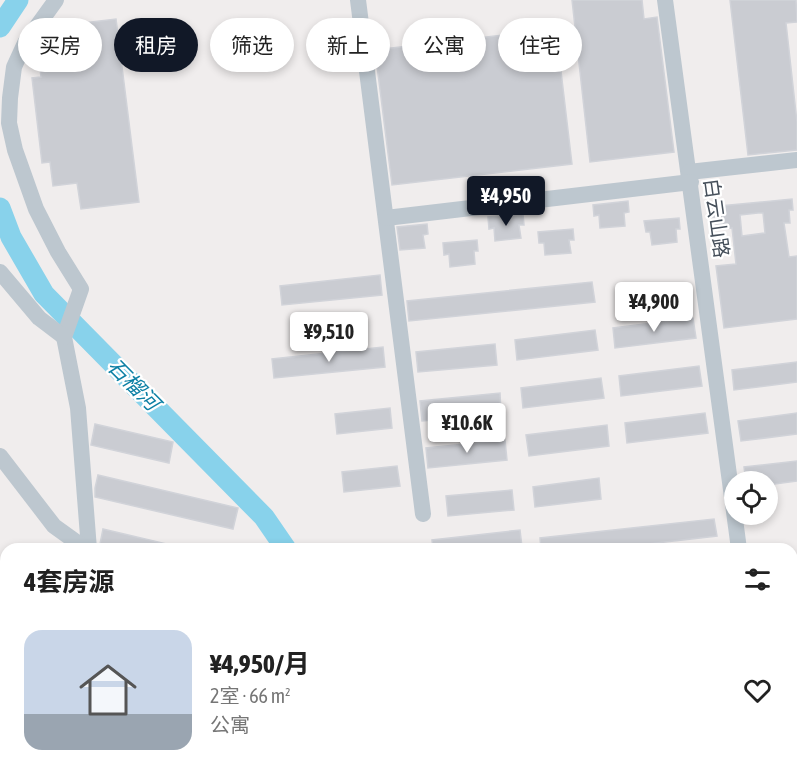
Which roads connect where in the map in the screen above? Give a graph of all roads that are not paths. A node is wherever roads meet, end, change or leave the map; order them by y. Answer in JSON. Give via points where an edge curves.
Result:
{"nodes":[{"id":1,"x":56,"y":0,"type":"edge"},
{"id":2,"x":358,"y":0,"type":"edge"},
{"id":3,"x":665,"y":0,"type":"edge"},
{"id":4,"x":797,"y":160,"type":"edge"},
{"id":5,"x":690,"y":177,"type":"junction"},
{"id":6,"x":386,"y":218,"type":"junction"},
{"id":7,"x":0,"y":272,"type":"edge"},
{"id":8,"x":65,"y":335,"type":"junction"},
{"id":9,"x":0,"y":456,"type":"edge"},
{"id":10,"x":423,"y":514,"type":"dead end"},
{"id":11,"x":78,"y":543,"type":"edge"},
{"id":12,"x":87,"y":543,"type":"edge"},
{"id":13,"x":738,"y":543,"type":"edge"}],
"edges":[{"from":1,"to":8,"type":"street","via":[[25,43],[14,67],[9,123],[36,208],[81,289]]},
{"from":2,"to":6,"type":"street"},
{"from":3,"to":5,"type":"street","name":"白云山路"},
{"from":4,"to":5,"type":"street"},
{"from":5,"to":6,"type":"street"},
{"from":5,"to":13,"type":"street","name":"白云山路"},
{"from":6,"to":10,"type":"street"},
{"from":7,"to":8,"type":"street","via":[[39,318]]},
{"from":8,"to":12,"type":"street","via":[[78,408]]},
{"from":9,"to":11,"type":"street","via":[[54,526]]}]}
